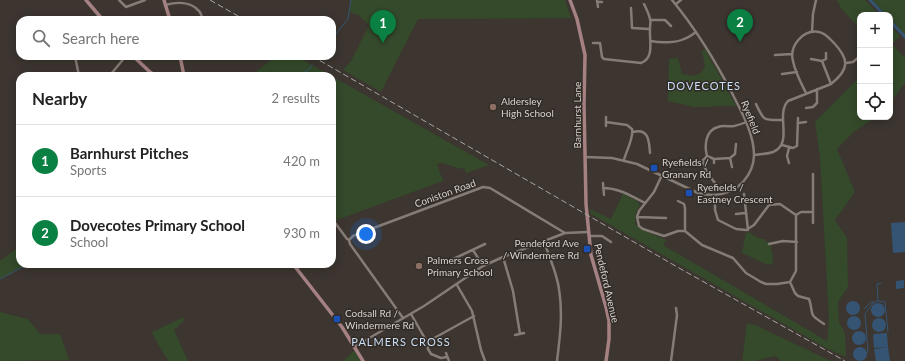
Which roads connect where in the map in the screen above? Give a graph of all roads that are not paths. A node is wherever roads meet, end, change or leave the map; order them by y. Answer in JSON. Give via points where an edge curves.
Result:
{"nodes":[{"id":1,"x":86,"y":0,"type":"edge"},
{"id":2,"x":119,"y":0,"type":"edge"},
{"id":3,"x":145,"y":0,"type":"edge"},
{"id":4,"x":164,"y":0,"type":"edge"},
{"id":5,"x":570,"y":0,"type":"edge"},
{"id":6,"x":672,"y":0,"type":"edge"},
{"id":7,"x":681,"y":0,"type":"edge"},
{"id":8,"x":816,"y":0,"type":"edge"},
{"id":9,"x":597,"y":1,"type":"edge"},
{"id":10,"x":602,"y":2,"type":"dead end"},
{"id":11,"x":644,"y":4,"type":"dead end"},
{"id":12,"x":676,"y":4,"type":"junction"},
{"id":13,"x":166,"y":5,"type":"junction"},
{"id":14,"x":598,"y":7,"type":"dead end"},
{"id":15,"x":631,"y":8,"type":"dead end"},
{"id":16,"x":99,"y":16,"type":"edge"},
{"id":17,"x":169,"y":16,"type":"edge"},
{"id":18,"x":202,"y":16,"type":"edge"},
{"id":19,"x":651,"y":20,"type":"junction"},
{"id":20,"x":671,"y":26,"type":"dead end"},
{"id":21,"x":650,"y":29,"type":"junction"},
{"id":22,"x":696,"y":32,"type":"junction"},
{"id":23,"x":812,"y":32,"type":"junction"},
{"id":24,"x":651,"y":41,"type":"junction"},
{"id":25,"x":593,"y":43,"type":"dead end"},
{"id":26,"x":826,"y":53,"type":"dead end"},
{"id":27,"x":792,"y":54,"type":"junction"},
{"id":28,"x":775,"y":55,"type":"dead end"},
{"id":29,"x":811,"y":59,"type":"dead end"},
{"id":30,"x":857,"y":59,"type":"edge"},
{"id":31,"x":76,"y":60,"type":"edge"},
{"id":32,"x":122,"y":60,"type":"edge"},
{"id":33,"x":137,"y":60,"type":"edge"},
{"id":34,"x":181,"y":60,"type":"edge"},
{"id":35,"x":822,"y":62,"type":"junction"},
{"id":36,"x":846,"y":63,"type":"junction"},
{"id":37,"x":78,"y":72,"type":"edge"},
{"id":38,"x":112,"y":72,"type":"edge"},
{"id":39,"x":150,"y":72,"type":"edge"},
{"id":40,"x":183,"y":72,"type":"edge"},
{"id":41,"x":796,"y":72,"type":"junction"},
{"id":42,"x":782,"y":74,"type":"dead end"},
{"id":43,"x":831,"y":84,"type":"junction"},
{"id":44,"x":817,"y":90,"type":"junction"},
{"id":45,"x":806,"y":93,"type":"junction"},
{"id":46,"x":756,"y":104,"type":"dead end"},
{"id":47,"x":808,"y":107,"type":"dead end"},
{"id":48,"x":606,"y":117,"type":"dead end"},
{"id":49,"x":798,"y":118,"type":"dead end"},
{"id":50,"x":782,"y":120,"type":"junction"},
{"id":51,"x":606,"y":122,"type":"junction"},
{"id":52,"x":746,"y":122,"type":"junction"},
{"id":53,"x":806,"y":122,"type":"dead end"},
{"id":54,"x":798,"y":123,"type":"junction"},
{"id":55,"x":606,"y":126,"type":"dead end"},
{"id":56,"x":633,"y":132,"type":"junction"},
{"id":57,"x":736,"y":144,"type":"dead end"},
{"id":58,"x":782,"y":145,"type":"junction"},
{"id":59,"x":788,"y":148,"type":"junction"},
{"id":60,"x":650,"y":153,"type":"dead end"},
{"id":61,"x":754,"y":154,"type":"junction"},
{"id":62,"x":707,"y":156,"type":"junction"},
{"id":63,"x":585,"y":157,"type":"junction"},
{"id":64,"x":730,"y":158,"type":"junction"},
{"id":65,"x":714,"y":159,"type":"junction"},
{"id":66,"x":624,"y":160,"type":"junction"},
{"id":67,"x":703,"y":162,"type":"junction"},
{"id":68,"x":714,"y":163,"type":"dead end"},
{"id":69,"x":789,"y":163,"type":"dead end"},
{"id":70,"x":682,"y":165,"type":"dead end"},
{"id":71,"x":732,"y":167,"type":"dead end"},
{"id":72,"x":813,"y":174,"type":"dead end"},
{"id":73,"x":662,"y":175,"type":"junction"},
{"id":74,"x":603,"y":183,"type":"dead end"},
{"id":75,"x":603,"y":188,"type":"junction"},
{"id":76,"x":715,"y":188,"type":"dead end"},
{"id":77,"x":744,"y":194,"type":"dead end"},
{"id":78,"x":604,"y":195,"type":"dead end"},
{"id":79,"x":715,"y":195,"type":"junction"},
{"id":80,"x":678,"y":200,"type":"dead end"},
{"id":81,"x":645,"y":204,"type":"junction"},
{"id":82,"x":813,"y":212,"type":"junction"},
{"id":83,"x":746,"y":213,"type":"junction"},
{"id":84,"x":736,"y":214,"type":"dead end"},
{"id":85,"x":796,"y":215,"type":"junction"},
{"id":86,"x":638,"y":217,"type":"junction"},
{"id":87,"x":666,"y":218,"type":"dead end"},
{"id":88,"x":813,"y":223,"type":"dead end"},
{"id":89,"x":336,"y":224,"type":"edge"},
{"id":90,"x":748,"y":230,"type":"junction"},
{"id":91,"x":685,"y":231,"type":"junction"},
{"id":92,"x":565,"y":233,"type":"junction"},
{"id":93,"x":589,"y":234,"type":"junction"},
{"id":94,"x":349,"y":240,"type":"junction"},
{"id":95,"x":544,"y":241,"type":"junction"},
{"id":96,"x":611,"y":242,"type":"dead end"},
{"id":97,"x":797,"y":242,"type":"junction"},
{"id":98,"x":485,"y":244,"type":"dead end"},
{"id":99,"x":769,"y":244,"type":"dead end"},
{"id":100,"x":473,"y":250,"type":"junction"},
{"id":101,"x":503,"y":257,"type":"junction"},
{"id":102,"x":449,"y":261,"type":"dead end"},
{"id":103,"x":483,"y":266,"type":"junction"},
{"id":104,"x":295,"y":268,"type":"edge"},
{"id":105,"x":790,"y":282,"type":"junction"},
{"id":106,"x":457,"y":285,"type":"junction"},
{"id":107,"x":676,"y":308,"type":"dead end"},
{"id":108,"x":411,"y":314,"type":"junction"},
{"id":109,"x":474,"y":316,"type":"junction"},
{"id":110,"x":404,"y":318,"type":"junction"},
{"id":111,"x":824,"y":324,"type":"dead end"},
{"id":112,"x":524,"y":333,"type":"dead end"},
{"id":113,"x":520,"y":334,"type":"junction"},
{"id":114,"x":515,"y":335,"type":"dead end"},
{"id":115,"x":427,"y":342,"type":"junction"},
{"id":116,"x":354,"y":347,"type":"junction"},
{"id":117,"x":446,"y":353,"type":"dead end"},
{"id":118,"x":447,"y":357,"type":"junction"},
{"id":119,"x":364,"y":361,"type":"edge"},
{"id":120,"x":448,"y":361,"type":"edge"},
{"id":121,"x":485,"y":361,"type":"edge"},
{"id":122,"x":557,"y":361,"type":"edge"},
{"id":123,"x":606,"y":361,"type":"edge"},
{"id":124,"x":671,"y":361,"type":"edge"}],
"edges":[{"from":1,"to":16,"type":"street"},
{"from":2,"to":3,"type":"street","via":[[126,7]]},
{"from":4,"to":13,"type":"street"},
{"from":5,"to":63,"type":"street","name":"Barnhurst Lane","via":[[585,55]]},
{"from":6,"to":12,"type":"street","name":"Ryefield"},
{"from":7,"to":12,"type":"street"},
{"from":8,"to":23,"type":"street"},
{"from":9,"to":10,"type":"street"},
{"from":9,"to":14,"type":"street"},
{"from":11,"to":19,"type":"street"},
{"from":12,"to":22,"type":"street","name":"Ryefield"},
{"from":13,"to":17,"type":"street"},
{"from":13,"to":18,"type":"street","via":[[184,3],[200,11]]},
{"from":15,"to":21,"type":"street","via":[[632,28]]},
{"from":19,"to":20,"type":"street","via":[[665,20]]},
{"from":19,"to":21,"type":"street"},
{"from":21,"to":24,"type":"street"},
{"from":22,"to":24,"type":"street","via":[[676,41]]},
{"from":22,"to":52,"type":"street","name":"Ryefield","via":[[730,88]]},
{"from":23,"to":27,"type":"street","via":[[798,40]]},
{"from":23,"to":36,"type":"street","via":[[827,36],[844,53]]},
{"from":24,"to":25,"type":"street","via":[[649,57],[641,63],[604,59],[600,43]]},
{"from":26,"to":35,"type":"street","via":[[826,59]]},
{"from":27,"to":28,"type":"street"},
{"from":27,"to":41,"type":"street"},
{"from":29,"to":35,"type":"street"},
{"from":30,"to":36,"type":"street"},
{"from":31,"to":37,"type":"street"},
{"from":32,"to":38,"type":"street"},
{"from":33,"to":39,"type":"street"},
{"from":34,"to":40,"type":"street"},
{"from":35,"to":43,"type":"street"},
{"from":36,"to":43,"type":"street","via":[[842,73]]},
{"from":41,"to":42,"type":"street"},
{"from":41,"to":45,"type":"street"},
{"from":43,"to":44,"type":"street"},
{"from":44,"to":45,"type":"street"},
{"from":44,"to":47,"type":"street","via":[[817,103],[813,107]]},
{"from":45,"to":50,"type":"street","via":[[786,103]]},
{"from":46,"to":50,"type":"street","via":[[763,118]]},
{"from":48,"to":51,"type":"street"},
{"from":49,"to":54,"type":"street"},
{"from":50,"to":58,"type":"street"},
{"from":51,"to":55,"type":"street"},
{"from":51,"to":56,"type":"street","via":[[627,125]]},
{"from":52,"to":61,"type":"street","name":"Ryefield"},
{"from":52,"to":62,"type":"street","via":[[734,126],[718,126],[710,131],[706,140]]},
{"from":53,"to":54,"type":"street"},
{"from":54,"to":59,"type":"street","via":[[797,146]]},
{"from":56,"to":60,"type":"street","via":[[646,134]]},
{"from":56,"to":66,"type":"street"},
{"from":57,"to":64,"type":"street","via":[[735,154]]},
{"from":58,"to":59,"type":"street"},
{"from":58,"to":61,"type":"street","via":[[772,152]]},
{"from":59,"to":69,"type":"street"},
{"from":61,"to":79,"type":"street","name":"Ryefield","via":[[752,170],[739,186],[731,192]]},
{"from":62,"to":65,"type":"street"},
{"from":62,"to":67,"type":"street"},
{"from":63,"to":66,"type":"street","name":"Ryefield"},
{"from":63,"to":93,"type":"street","name":"Barnhurst Lane"},
{"from":64,"to":65,"type":"street"},
{"from":64,"to":71,"type":"street"},
{"from":65,"to":68,"type":"street"},
{"from":66,"to":73,"type":"street","name":"Ryefield"},
{"from":67,"to":70,"type":"street"},
{"from":67,"to":76,"type":"street","via":[[706,173],[713,178]]},
{"from":72,"to":82,"type":"street"},
{"from":73,"to":79,"type":"street","name":"Ryefield","via":[[698,193]]},
{"from":73,"to":81,"type":"street"},
{"from":74,"to":75,"type":"street"},
{"from":75,"to":78,"type":"street"},
{"from":75,"to":81,"type":"street","via":[[621,190]]},
{"from":77,"to":83,"type":"street"},
{"from":79,"to":90,"type":"street","via":[[718,220],[736,229]]},
{"from":80,"to":91,"type":"street","via":[[685,208]]},
{"from":81,"to":86,"type":"street"},
{"from":82,"to":85,"type":"street","via":[[801,212]]},
{"from":82,"to":88,"type":"street"},
{"from":83,"to":84,"type":"street"},
{"from":83,"to":90,"type":"street"},
{"from":85,"to":90,"type":"street","via":[[780,204],[768,205]]},
{"from":85,"to":97,"type":"street"},
{"from":86,"to":87,"type":"street"},
{"from":86,"to":91,"type":"street","via":[[639,226],[660,236]]},
{"from":89,"to":94,"type":"street"},
{"from":91,"to":105,"type":"street","via":[[702,245],[733,258],[746,273],[761,282]]},
{"from":92,"to":93,"type":"street"},
{"from":92,"to":94,"type":"street","name":"Coniston Road","via":[[490,188],[483,187],[363,232]]},
{"from":92,"to":95,"type":"street"},
{"from":93,"to":96,"type":"street","via":[[602,236]]},
{"from":93,"to":123,"type":"street","name":"Pendeford Avenue","via":[[591,255],[609,321]]},
{"from":94,"to":110,"type":"street"},
{"from":95,"to":101,"type":"street"},
{"from":95,"to":122,"type":"street","via":[[559,287],[561,328]]},
{"from":97,"to":99,"type":"street"},
{"from":97,"to":105,"type":"street","via":[[796,270]]},
{"from":98,"to":100,"type":"street"},
{"from":100,"to":102,"type":"street"},
{"from":100,"to":103,"type":"street"},
{"from":101,"to":103,"type":"street"},
{"from":101,"to":113,"type":"street","via":[[513,291]]},
{"from":103,"to":106,"type":"street"},
{"from":104,"to":116,"type":"street","via":[[342,327]]},
{"from":105,"to":111,"type":"street","via":[[794,293],[809,299],[811,313]]},
{"from":106,"to":108,"type":"street"},
{"from":106,"to":109,"type":"street"},
{"from":107,"to":124,"type":"street"},
{"from":108,"to":110,"type":"street"},
{"from":108,"to":115,"type":"street"},
{"from":109,"to":115,"type":"street"},
{"from":109,"to":121,"type":"street"},
{"from":110,"to":116,"type":"street"},
{"from":112,"to":113,"type":"street"},
{"from":113,"to":114,"type":"street"},
{"from":115,"to":118,"type":"street","via":[[431,354],[441,358]]},
{"from":116,"to":119,"type":"street"},
{"from":117,"to":118,"type":"street"},
{"from":118,"to":120,"type":"street"}]}
